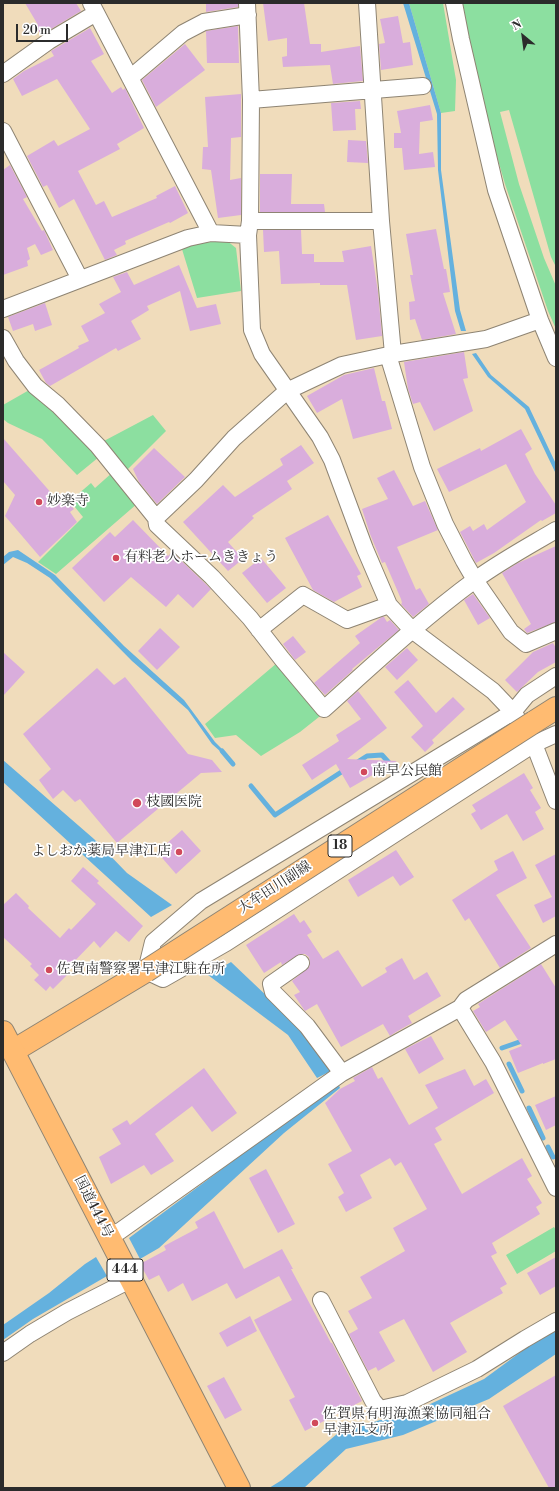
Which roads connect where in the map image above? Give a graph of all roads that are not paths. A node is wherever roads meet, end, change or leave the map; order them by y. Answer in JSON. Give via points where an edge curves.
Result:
{"nodes":[{"id":1,"x":367,"y":3,"type":"edge"},
{"id":2,"x":454,"y":3,"type":"edge"},
{"id":3,"x":93,"y":8,"type":"edge"},
{"id":4,"x":247,"y":9,"type":"edge"},
{"id":5,"x":3,"y":74,"type":"edge"},
{"id":6,"x":130,"y":78,"type":"junction"},
{"id":7,"x":423,"y":86,"type":"dead end"},
{"id":8,"x":374,"y":91,"type":"junction"},
{"id":9,"x":251,"y":100,"type":"junction"},
{"id":10,"x":3,"y":131,"type":"edge"},
{"id":11,"x":381,"y":221,"type":"junction"},
{"id":12,"x":249,"y":228,"type":"junction"},
{"id":13,"x":211,"y":232,"type":"junction"},
{"id":14,"x":80,"y":279,"type":"junction"},
{"id":15,"x":3,"y":309,"type":"edge"},
{"id":16,"x":540,"y":320,"type":"junction"},
{"id":17,"x":3,"y":338,"type":"edge"},
{"id":18,"x":390,"y":355,"type":"junction"},
{"id":19,"x":556,"y":358,"type":"edge"},
{"id":20,"x":286,"y":391,"type":"junction"},
{"id":21,"x":156,"y":518,"type":"junction"},
{"id":22,"x":556,"y":530,"type":"edge"},
{"id":23,"x":475,"y":580,"type":"junction"},
{"id":24,"x":389,"y":605,"type":"junction"},
{"id":25,"x":259,"y":630,"type":"junction"},
{"id":26,"x":412,"y":630,"type":"junction"},
{"id":27,"x":556,"y":631,"type":"edge"},
{"id":28,"x":556,"y":676,"type":"edge"},
{"id":29,"x":556,"y":708,"type":"edge"},
{"id":30,"x":513,"y":712,"type":"junction"},
{"id":31,"x":556,"y":734,"type":"edge"},
{"id":32,"x":534,"y":744,"type":"junction"},
{"id":33,"x":556,"y":801,"type":"edge"},
{"id":34,"x":556,"y":944,"type":"edge"},
{"id":35,"x":301,"y":963,"type":"dead end"},
{"id":36,"x":146,"y":970,"type":"junction"},
{"id":37,"x":460,"y":1008,"type":"junction"},
{"id":38,"x":6,"y":1046,"type":"edge"},
{"id":39,"x":342,"y":1073,"type":"junction"},
{"id":40,"x":556,"y":1188,"type":"edge"},
{"id":41,"x":108,"y":1236,"type":"junction"},
{"id":42,"x":130,"y":1280,"type":"junction"},
{"id":43,"x":321,"y":1300,"type":"dead end"},
{"id":44,"x":556,"y":1321,"type":"edge"},
{"id":45,"x":3,"y":1353,"type":"edge"},
{"id":46,"x":239,"y":1488,"type":"edge"}],
"edges":[{"from":1,"to":8,"type":"street"},
{"from":2,"to":16,"type":"street","via":[[496,190]]},
{"from":3,"to":5,"type":"street"},
{"from":3,"to":6,"type":"street"},
{"from":4,"to":6,"type":"street","via":[[204,22],[183,33]]},
{"from":4,"to":9,"type":"street"},
{"from":6,"to":13,"type":"street"},
{"from":7,"to":8,"type":"street"},
{"from":8,"to":9,"type":"street"},
{"from":8,"to":11,"type":"street"},
{"from":9,"to":12,"type":"street"},
{"from":10,"to":14,"type":"street"},
{"from":11,"to":12,"type":"street"},
{"from":11,"to":18,"type":"street"},
{"from":12,"to":13,"type":"street"},
{"from":12,"to":20,"type":"street","via":[[252,330],[262,354]]},
{"from":13,"to":14,"type":"street","via":[[188,238]]},
{"from":14,"to":15,"type":"street"},
{"from":16,"to":18,"type":"street","via":[[486,339]]},
{"from":16,"to":19,"type":"street"},
{"from":17,"to":21,"type":"street","via":[[35,386],[58,405],[98,446]]},
{"from":18,"to":20,"type":"street","via":[[342,365]]},
{"from":18,"to":23,"type":"street","via":[[422,467],[445,524]]},
{"from":20,"to":21,"type":"street","via":[[234,438],[196,480]]},
{"from":20,"to":24,"type":"street","via":[[320,437],[332,460]]},
{"from":21,"to":25,"type":"street","via":[[157,525],[212,577]]},
{"from":22,"to":23,"type":"street"},
{"from":23,"to":26,"type":"street"},
{"from":23,"to":27,"type":"street","via":[[511,632],[526,644]]},
{"from":24,"to":25,"type":"street","via":[[347,620],[303,594]]},
{"from":24,"to":26,"type":"street"},
{"from":25,"to":26,"type":"street","via":[[324,709]]},
{"from":26,"to":30,"type":"street","via":[[493,691]]},
{"from":28,"to":30,"type":"street","via":[[527,695]]},
{"from":29,"to":36,"type":"main road","name":"大牟田川副線","number":"18","bridge":true},
{"from":30,"to":32,"type":"street"},
{"from":30,"to":36,"type":"street","via":[[201,901],[153,942]]},
{"from":31,"to":32,"type":"street"},
{"from":32,"to":33,"type":"street"},
{"from":32,"to":36,"type":"street","via":[[226,943],[163,979]]},
{"from":34,"to":37,"type":"street","via":[[466,1000]]},
{"from":35,"to":39,"type":"street","via":[[272,984],[273,992],[307,1026]]},
{"from":36,"to":38,"type":"main road","name":"大牟田川副線","number":"18"},
{"from":37,"to":39,"type":"street"},
{"from":37,"to":40,"type":"street","via":[[493,1062]]},
{"from":38,"to":41,"type":"main road","name":"国道444号","number":"444"},
{"from":39,"to":41,"type":"street","via":[[120,1231]]},
{"from":41,"to":42,"type":"main road","name":"国道444号","number":"444"},
{"from":42,"to":45,"type":"street","via":[[67,1312]]},
{"from":42,"to":46,"type":"main road","name":"国道444号","number":"444"},
{"from":43,"to":44,"type":"street","via":[[373,1401],[380,1409],[407,1403],[477,1368]]}]}
